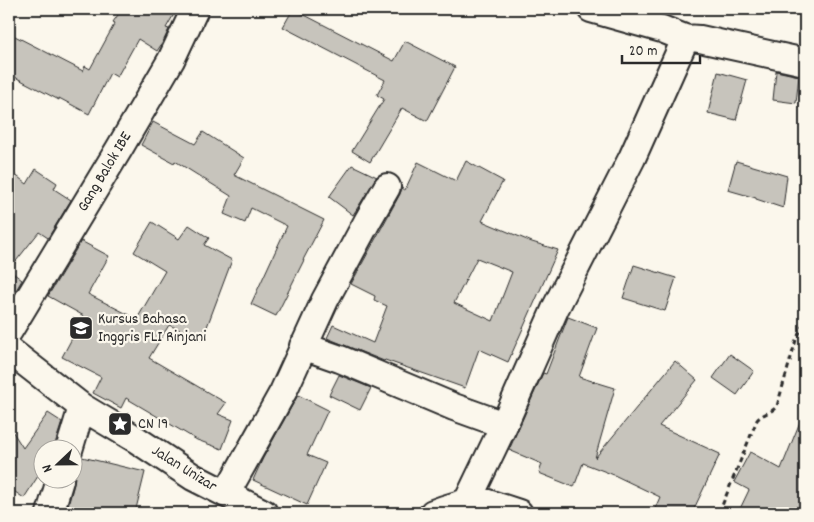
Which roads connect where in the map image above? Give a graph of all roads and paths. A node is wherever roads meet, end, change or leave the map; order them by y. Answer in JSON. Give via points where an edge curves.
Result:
{"nodes":[{"id":1,"x":195,"y":9,"type":"edge"},
{"id":2,"x":591,"y":9,"type":"edge"},
{"id":3,"x":687,"y":39,"type":"junction"},
{"id":4,"x":805,"y":62,"type":"edge"},
{"id":5,"x":387,"y":187,"type":"dead end"},
{"id":6,"x":805,"y":321,"type":"edge"},
{"id":7,"x":9,"y":331,"type":"edge"},
{"id":8,"x":303,"y":346,"type":"junction"},
{"id":9,"x":9,"y":350,"type":"edge"},
{"id":10,"x":82,"y":407,"type":"junction"},
{"id":11,"x":504,"y":425,"type":"junction"},
{"id":12,"x":72,"y":440,"type":"edge"},
{"id":13,"x":57,"y":490,"type":"edge"},
{"id":14,"x":226,"y":494,"type":"junction"},
{"id":15,"x":467,"y":502,"type":"junction"},
{"id":16,"x":50,"y":513,"type":"edge"},
{"id":17,"x":264,"y":513,"type":"edge"},
{"id":18,"x":433,"y":513,"type":"edge"},
{"id":19,"x":519,"y":513,"type":"edge"},
{"id":20,"x":719,"y":513,"type":"edge"}],
"edges":[{"from":1,"to":7,"type":"street","name":"Gang Balok IBE","via":[[171,60]]},
{"from":2,"to":3,"type":"street","via":[[662,28]]},
{"from":3,"to":4,"type":"street"},
{"from":3,"to":11,"type":"street","via":[[632,158],[556,307]]},
{"from":5,"to":8,"type":"street"},
{"from":6,"to":20,"type":"path","via":[[796,340],[777,406],[757,420]]},
{"from":8,"to":11,"type":"street"},
{"from":8,"to":14,"type":"street","via":[[283,392]]},
{"from":9,"to":10,"type":"street","name":"Jalan Unizar"},
{"from":10,"to":12,"type":"street"},
{"from":10,"to":14,"type":"street","name":"Jalan Unizar","via":[[193,477]]},
{"from":11,"to":15,"type":"street"},
{"from":13,"to":16,"type":"street"},
{"from":14,"to":17,"type":"street","name":"Jalan Unizar"},
{"from":15,"to":18,"type":"street"},
{"from":15,"to":19,"type":"street","via":[[488,503]]}]}
